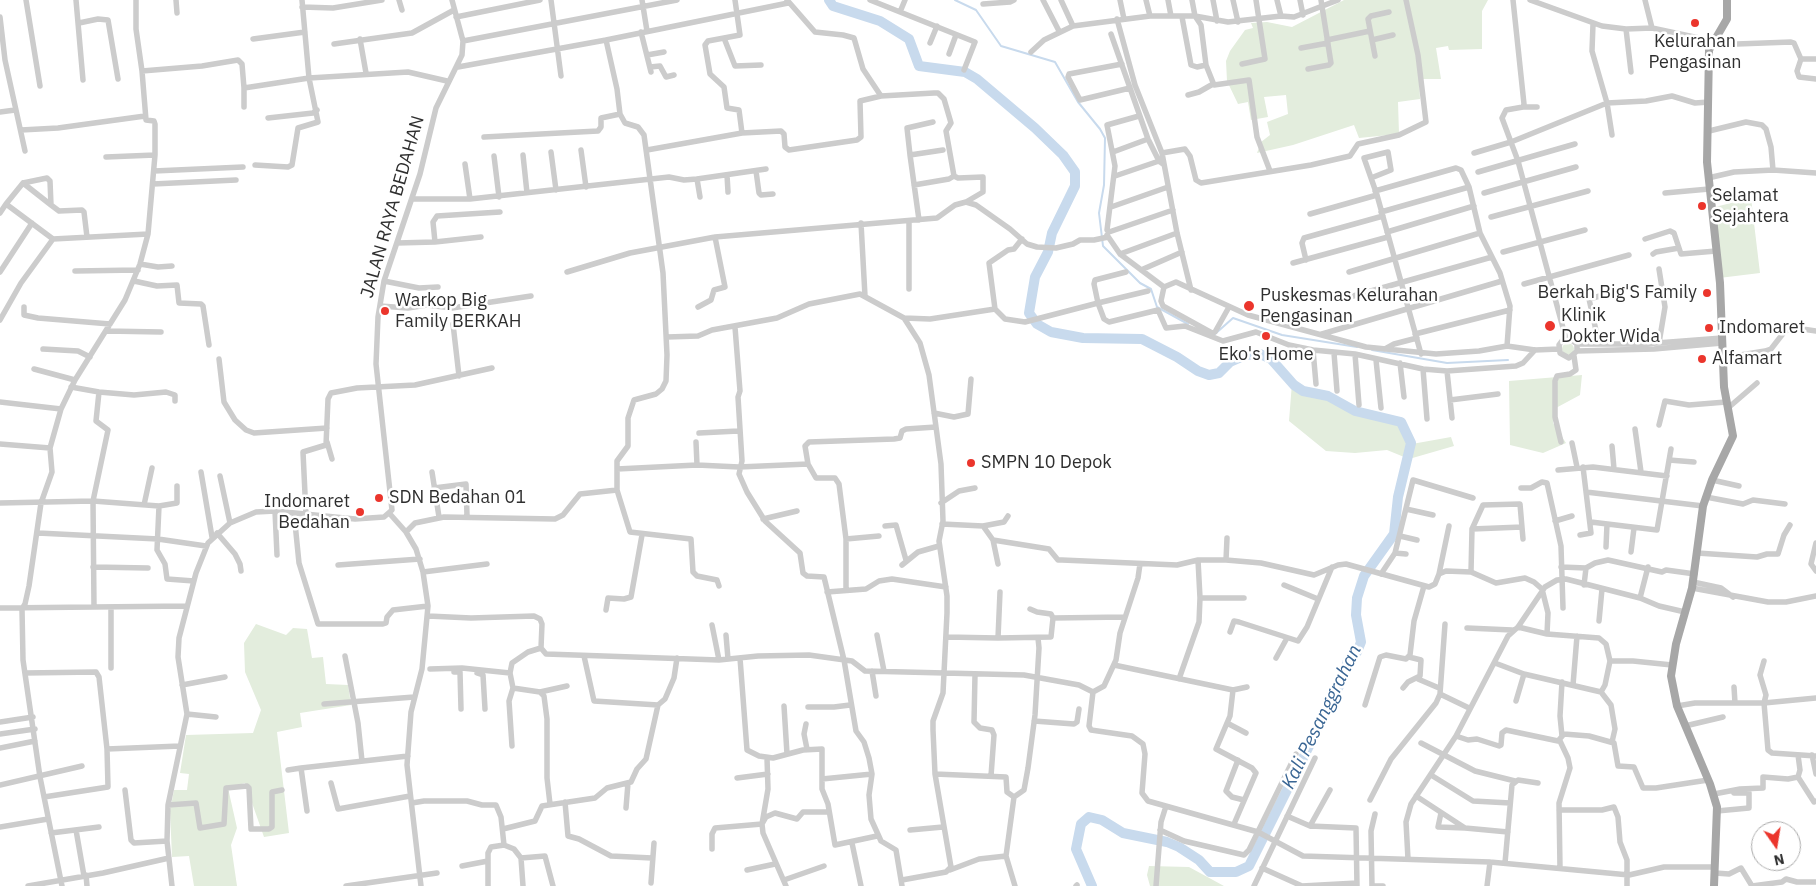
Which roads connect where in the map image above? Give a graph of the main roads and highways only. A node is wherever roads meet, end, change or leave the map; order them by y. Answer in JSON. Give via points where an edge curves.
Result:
{"nodes":[{"id":1,"x":1727,"y":0,"type":"edge"},
{"id":2,"x":1714,"y":886,"type":"edge"}],
"edges":[{"from":1,"to":2,"type":"main road","via":[[1727,19],[1711,43],[1708,55],[1708,178],[1722,358],[1733,439],[1703,506],[1693,582],[1672,665],[1672,686],[1677,706],[1708,780],[1717,811]]}]}
